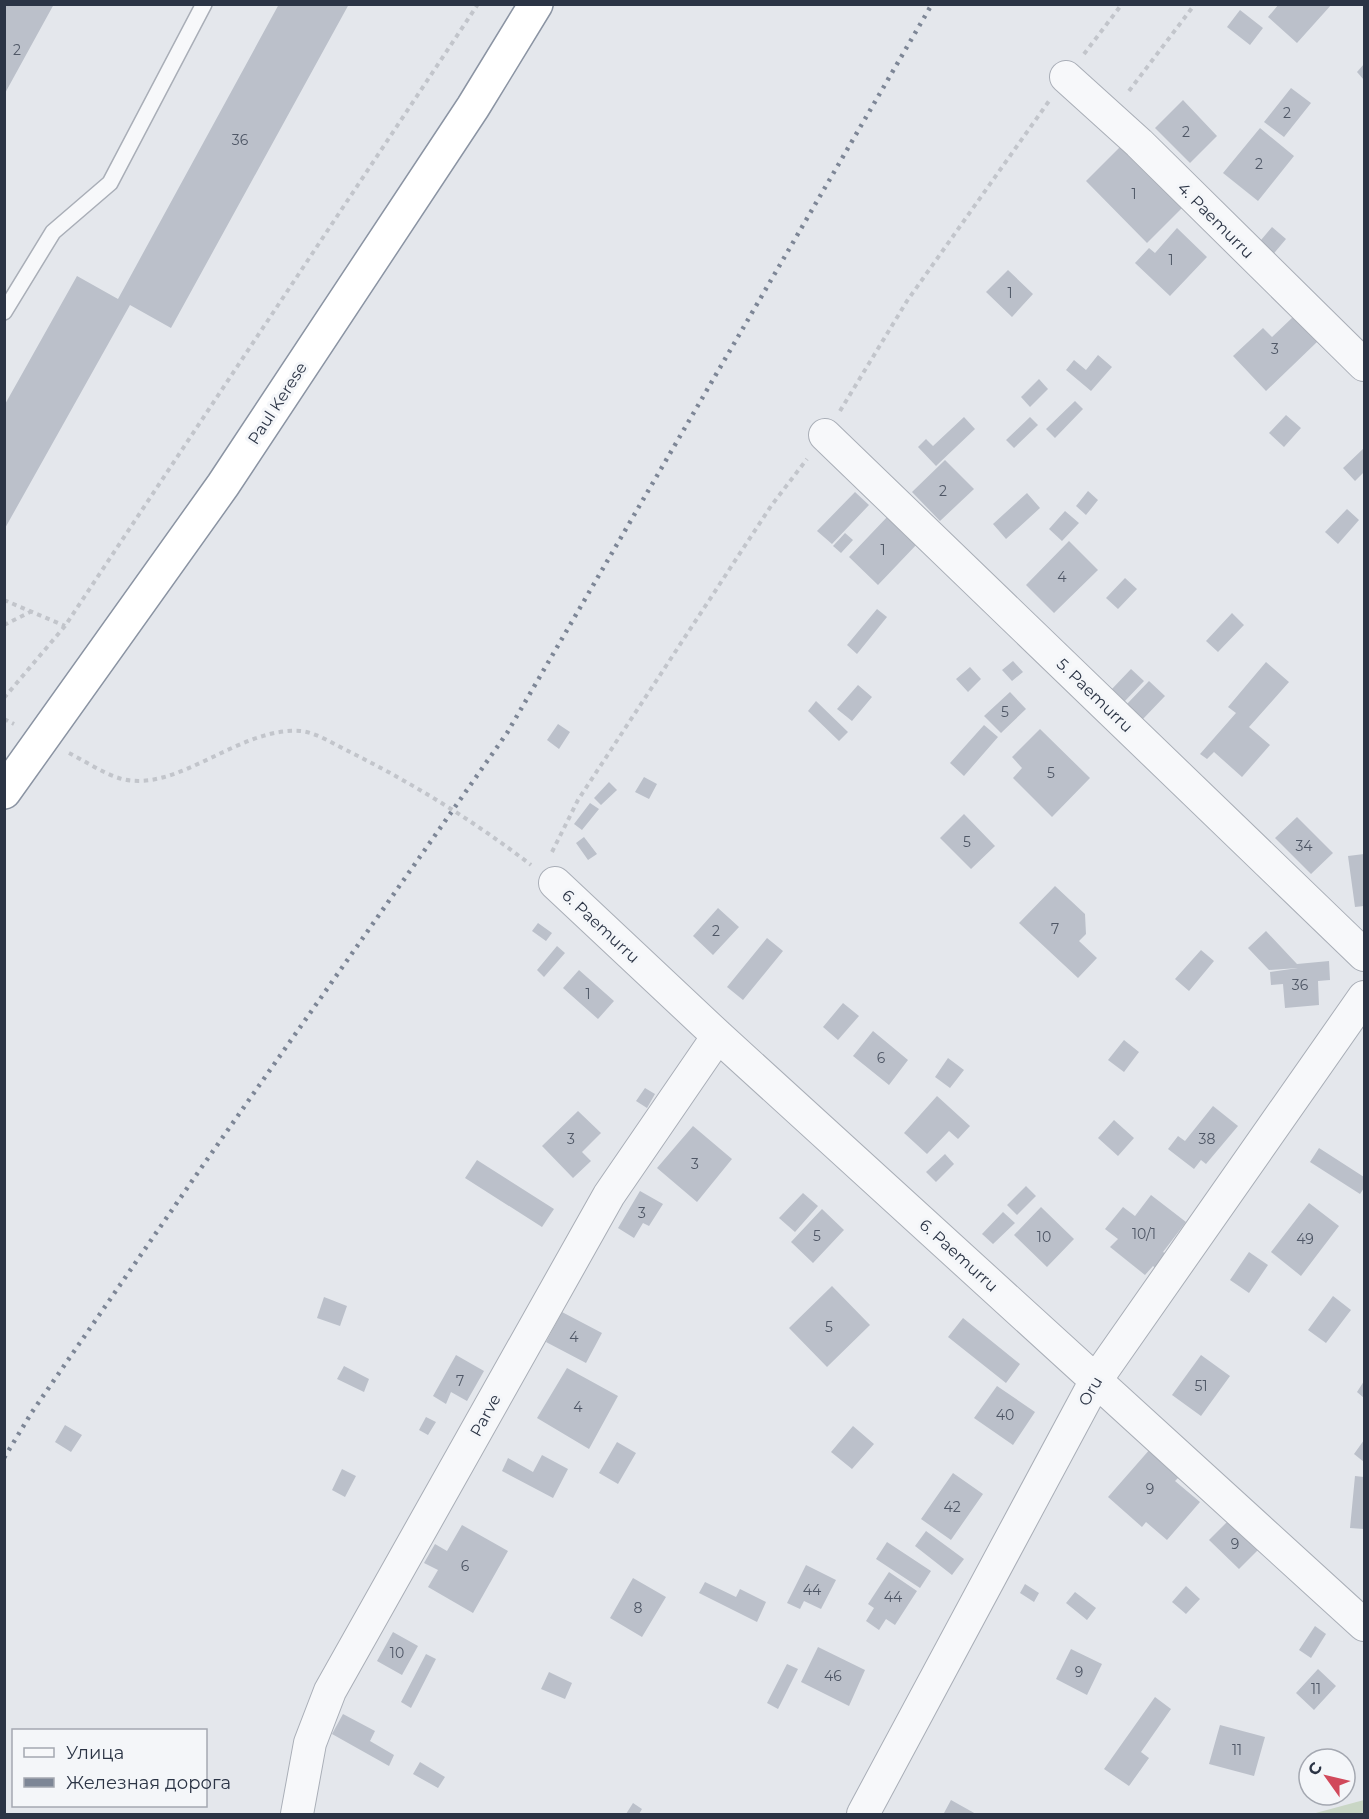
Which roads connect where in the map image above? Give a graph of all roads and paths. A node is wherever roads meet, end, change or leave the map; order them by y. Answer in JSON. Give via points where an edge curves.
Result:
{"nodes":[{"id":1,"x":204,"y":4,"type":"edge"},
{"id":2,"x":478,"y":4,"type":"edge"},
{"id":3,"x":536,"y":4,"type":"edge"},
{"id":4,"x":1195,"y":4,"type":"edge"},
{"id":5,"x":1066,"y":77,"type":"dead end"},
{"id":6,"x":1125,"y":133,"type":"junction"},
{"id":7,"x":4,"y":312,"type":"edge"},
{"id":8,"x":1365,"y":365,"type":"edge"},
{"id":9,"x":825,"y":435,"type":"dead end"},
{"id":10,"x":4,"y":600,"type":"edge"},
{"id":11,"x":31,"y":612,"type":"junction"},
{"id":12,"x":4,"y":625,"type":"edge"},
{"id":13,"x":65,"y":626,"type":"junction"},
{"id":14,"x":4,"y":698,"type":"edge"},
{"id":15,"x":4,"y":719,"type":"edge"},
{"id":16,"x":40,"y":739,"type":"junction"},
{"id":17,"x":4,"y":792,"type":"edge"},
{"id":18,"x":555,"y":883,"type":"joint"},
{"id":19,"x":1365,"y":955,"type":"edge"},
{"id":20,"x":1365,"y":997,"type":"edge"},
{"id":21,"x":718,"y":1036,"type":"junction"},
{"id":22,"x":1096,"y":1380,"type":"junction"},
{"id":23,"x":1365,"y":1624,"type":"edge"},
{"id":24,"x":297,"y":1815,"type":"edge"},
{"id":25,"x":863,"y":1815,"type":"edge"}],
"edges":[{"from":1,"to":7,"type":"lane","via":[[110,183],[53,232]]},
{"from":2,"to":13,"type":"path"},
{"from":3,"to":16,"type":"highway","name":"Paul Kerese","via":[[223,485]]},
{"from":4,"to":6,"type":"path","via":[[1128,92]]},
{"from":5,"to":6,"type":"street","name":"4. Paemurru"},
{"from":6,"to":8,"type":"street","name":"4. Paemurru"},
{"from":9,"to":19,"type":"street","name":"5. Paemurru"},
{"from":10,"to":11,"type":"path"},
{"from":11,"to":12,"type":"path"},
{"from":11,"to":13,"type":"path"},
{"from":13,"to":14,"type":"path"},
{"from":15,"to":16,"type":"path"},
{"from":16,"to":17,"type":"highway","name":"Paul Kerese"},
{"from":16,"to":18,"type":"path","via":[[122,779],[144,780],[167,776],[265,734],[301,731],[385,770],[478,824]]},
{"from":18,"to":21,"type":"street","name":"6. Paemurru"},
{"from":20,"to":22,"type":"street","name":"Oru"},
{"from":21,"to":22,"type":"street","name":"6. Paemurru"},
{"from":21,"to":24,"type":"street","name":"Parve","via":[[609,1195],[330,1691],[310,1743]]},
{"from":22,"to":23,"type":"street","name":"6. Paemurru"},
{"from":22,"to":25,"type":"street","name":"Oru"}]}
